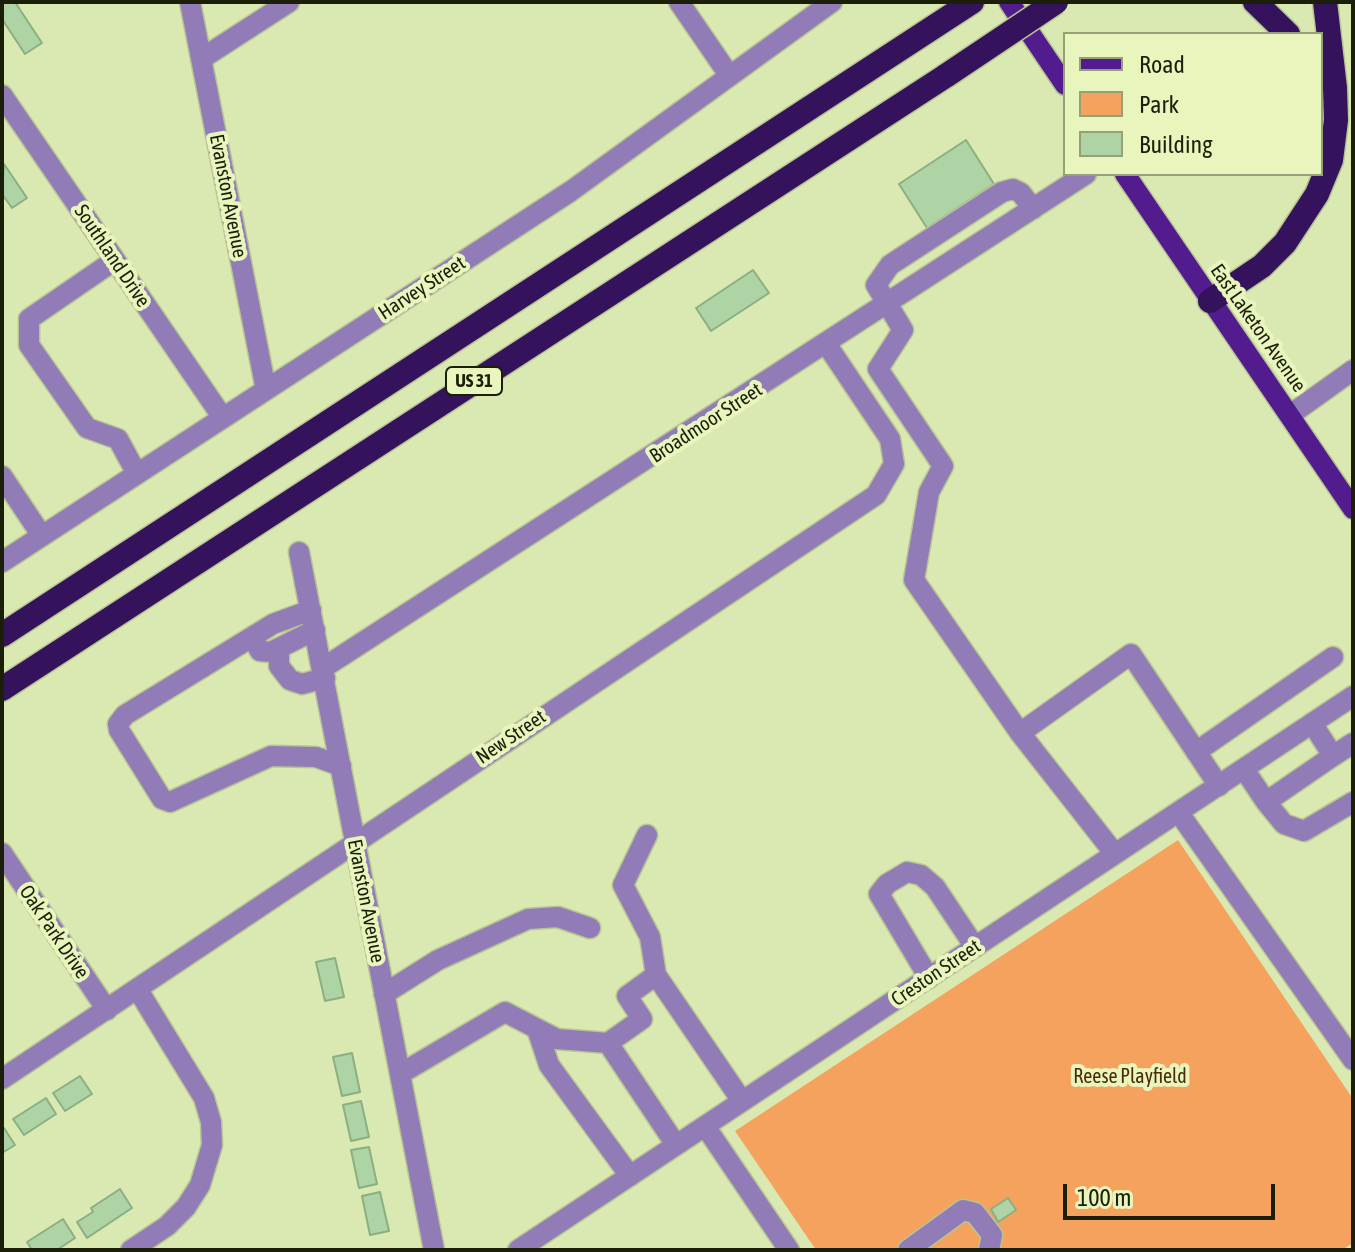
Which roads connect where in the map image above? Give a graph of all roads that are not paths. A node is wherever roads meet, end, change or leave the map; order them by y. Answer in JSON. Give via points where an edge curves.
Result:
{"nodes":[{"id":1,"x":190,"y":2,"type":"edge"},
{"id":2,"x":289,"y":2,"type":"edge"},
{"id":3,"x":679,"y":2,"type":"edge"},
{"id":4,"x":832,"y":2,"type":"edge"},
{"id":5,"x":952,"y":2,"type":"edge"},
{"id":6,"x":972,"y":2,"type":"edge"},
{"id":7,"x":1009,"y":2,"type":"edge"},
{"id":8,"x":1056,"y":2,"type":"edge"},
{"id":9,"x":1255,"y":2,"type":"edge"},
{"id":10,"x":1325,"y":2,"type":"edge"},
{"id":11,"x":917,"y":32,"type":"junction"},
{"id":12,"x":1286,"y":32,"type":"edge"},
{"id":13,"x":201,"y":59,"type":"junction"},
{"id":14,"x":729,"y":75,"type":"junction"},
{"id":15,"x":1063,"y":82,"type":"edge"},
{"id":16,"x":2,"y":95,"type":"edge"},
{"id":17,"x":1083,"y":176,"type":"edge"},
{"id":18,"x":1126,"y":176,"type":"edge"},
{"id":19,"x":1312,"y":176,"type":"edge"},
{"id":20,"x":1033,"y":209,"type":"junction"},
{"id":21,"x":115,"y":260,"type":"junction"},
{"id":22,"x":1210,"y":301,"type":"junction"},
{"id":23,"x":888,"y":305,"type":"junction"},
{"id":24,"x":827,"y":345,"type":"junction"},
{"id":25,"x":1353,"y":370,"type":"edge"},
{"id":26,"x":266,"y":390,"type":"junction"},
{"id":27,"x":1290,"y":415,"type":"junction"},
{"id":28,"x":223,"y":418,"type":"junction"},
{"id":29,"x":137,"y":474,"type":"junction"},
{"id":30,"x":2,"y":476,"type":"edge"},
{"id":31,"x":1353,"y":509,"type":"edge"},
{"id":32,"x":42,"y":536,"type":"junction"},
{"id":33,"x":299,"y":552,"type":"dead end"},
{"id":34,"x":2,"y":562,"type":"edge"},
{"id":35,"x":313,"y":620,"type":"junction"},
{"id":36,"x":2,"y":635,"type":"edge"},
{"id":37,"x":252,"y":637,"type":"junction"},
{"id":38,"x":279,"y":648,"type":"junction"},
{"id":39,"x":1333,"y":657,"type":"dead end"},
{"id":40,"x":324,"y":673,"type":"junction"},
{"id":41,"x":2,"y":689,"type":"edge"},
{"id":42,"x":1353,"y":696,"type":"edge"},
{"id":43,"x":1312,"y":723,"type":"junction"},
{"id":44,"x":1020,"y":733,"type":"junction"},
{"id":45,"x":1353,"y":743,"type":"edge"},
{"id":46,"x":1196,"y":752,"type":"junction"},
{"id":47,"x":1333,"y":756,"type":"junction"},
{"id":48,"x":341,"y":766,"type":"junction"},
{"id":49,"x":1244,"y":769,"type":"junction"},
{"id":50,"x":1219,"y":786,"type":"junction"},
{"id":51,"x":1266,"y":802,"type":"junction"},
{"id":52,"x":1353,"y":802,"type":"edge"},
{"id":53,"x":1179,"y":813,"type":"junction"},
{"id":54,"x":647,"y":835,"type":"dead end"},
{"id":55,"x":355,"y":840,"type":"junction"},
{"id":56,"x":2,"y":853,"type":"edge"},
{"id":57,"x":1115,"y":854,"type":"junction"},
{"id":58,"x":590,"y":928,"type":"dead end"},
{"id":59,"x":975,"y":947,"type":"junction"},
{"id":60,"x":656,"y":975,"type":"junction"},
{"id":61,"x":929,"y":978,"type":"junction"},
{"id":62,"x":138,"y":990,"type":"junction"},
{"id":63,"x":384,"y":994,"type":"junction"},
{"id":64,"x":107,"y":1010,"type":"junction"},
{"id":65,"x":537,"y":1029,"type":"junction"},
{"id":66,"x":608,"y":1043,"type":"junction"},
{"id":67,"x":1353,"y":1060,"type":"edge"},
{"id":68,"x":400,"y":1074,"type":"junction"},
{"id":69,"x":2,"y":1079,"type":"edge"},
{"id":70,"x":742,"y":1101,"type":"junction"},
{"id":71,"x":705,"y":1126,"type":"junction"},
{"id":72,"x":676,"y":1145,"type":"junction"},
{"id":73,"x":630,"y":1176,"type":"junction"},
{"id":74,"x":131,"y":1250,"type":"edge"},
{"id":75,"x":434,"y":1250,"type":"edge"},
{"id":76,"x":518,"y":1250,"type":"edge"},
{"id":77,"x":789,"y":1250,"type":"edge"},
{"id":78,"x":908,"y":1250,"type":"edge"},
{"id":79,"x":989,"y":1250,"type":"edge"}],
"edges":[{"from":1,"to":13,"type":"street","name":"Evanston Avenue"},
{"from":2,"to":13,"type":"street"},
{"from":3,"to":14,"type":"street"},
{"from":4,"to":14,"type":"street","name":"Harvey Street"},
{"from":5,"to":11,"type":"highway"},
{"from":6,"to":11,"type":"highway","number":"US 31"},
{"from":7,"to":15,"type":"main road"},
{"from":8,"to":41,"type":"highway","number":"US 31","bridge":true},
{"from":9,"to":12,"type":"highway"},
{"from":10,"to":22,"type":"highway","via":[[1336,120],[1331,160],[1317,194],[1285,243],[1262,266]]},
{"from":11,"to":36,"type":"highway","number":"US 31","via":[[814,105]]},
{"from":13,"to":26,"type":"street","name":"Evanston Avenue"},
{"from":14,"to":26,"type":"street","name":"Harvey Street","via":[[593,176]]},
{"from":16,"to":21,"type":"street","name":"Southland Drive"},
{"from":17,"to":20,"type":"street","name":"Broadmoor Street"},
{"from":18,"to":22,"type":"main road","name":"East Laketon Avenue"},
{"from":19,"to":22,"type":"highway","via":[[1295,214],[1275,240]]},
{"from":20,"to":23,"type":"street","name":"Broadmoor Street"},
{"from":20,"to":23,"type":"street","via":[[1021,193],[1002,192],[890,265],[876,285]]},
{"from":21,"to":28,"type":"street","name":"Southland Drive"},
{"from":21,"to":29,"type":"street","via":[[29,319],[29,345],[87,428],[118,439]]},
{"from":22,"to":27,"type":"main road","name":"East Laketon Avenue"},
{"from":23,"to":24,"type":"street","name":"Broadmoor Street"},
{"from":23,"to":44,"type":"street","via":[[903,330],[878,369],[943,466],[929,492],[914,580]]},
{"from":24,"to":40,"type":"street","name":"Broadmoor Street"},
{"from":24,"to":55,"type":"street","name":"New Street","via":[[890,439],[894,464],[876,495]]},
{"from":25,"to":27,"type":"street"},
{"from":26,"to":28,"type":"street","name":"Harvey Street"},
{"from":27,"to":31,"type":"main road","name":"East Laketon Avenue"},
{"from":28,"to":29,"type":"street","name":"Harvey Street"},
{"from":29,"to":32,"type":"street","name":"Harvey Street"},
{"from":30,"to":32,"type":"street"},
{"from":32,"to":34,"type":"street","name":"Harvey Street"},
{"from":33,"to":35,"type":"street","name":"Evanston Avenue"},
{"from":35,"to":37,"type":"street","via":[[288,616]]},
{"from":35,"to":38,"type":"street"},
{"from":35,"to":40,"type":"street","name":"Evanston Avenue"},
{"from":37,"to":38,"type":"street","via":[[260,651]]},
{"from":37,"to":48,"type":"street","via":[[121,718],[119,730],[162,799],[175,802],[283,754]]},
{"from":38,"to":40,"type":"street","via":[[279,666],[290,680],[302,684]]},
{"from":39,"to":46,"type":"street"},
{"from":40,"to":48,"type":"street","name":"Evanston Avenue"},
{"from":42,"to":43,"type":"street","name":"Creston Street"},
{"from":43,"to":47,"type":"street"},
{"from":43,"to":49,"type":"street","name":"Creston Street"},
{"from":44,"to":46,"type":"street","via":[[1131,654]]},
{"from":44,"to":57,"type":"street"},
{"from":45,"to":47,"type":"street"},
{"from":46,"to":50,"type":"street"},
{"from":47,"to":51,"type":"street"},
{"from":48,"to":55,"type":"street","name":"Evanston Avenue"},
{"from":49,"to":50,"type":"street","name":"Creston Street"},
{"from":49,"to":51,"type":"street"},
{"from":50,"to":53,"type":"street","name":"Creston Street"},
{"from":51,"to":52,"type":"street","via":[[1284,824],[1304,831]]},
{"from":53,"to":57,"type":"street","name":"Creston Street"},
{"from":53,"to":67,"type":"street"},
{"from":54,"to":60,"type":"street","via":[[623,885],[650,937]]},
{"from":55,"to":62,"type":"street","name":"New Street"},
{"from":55,"to":63,"type":"street","name":"Evanston Avenue"},
{"from":56,"to":64,"type":"street","name":"Oak Park Drive"},
{"from":57,"to":59,"type":"street","name":"Creston Street"},
{"from":58,"to":63,"type":"street","via":[[558,917],[528,919],[438,960]]},
{"from":59,"to":61,"type":"street","name":"Creston Street"},
{"from":59,"to":61,"type":"street","via":[[921,875],[907,872],[887,884],[879,894]]},
{"from":60,"to":66,"type":"street","via":[[627,996],[642,1019]]},
{"from":60,"to":70,"type":"street"},
{"from":61,"to":70,"type":"street","name":"Creston Street"},
{"from":62,"to":64,"type":"street","name":"New Street"},
{"from":62,"to":74,"type":"street","via":[[204,1098],[212,1145],[200,1185],[186,1207]]},
{"from":63,"to":68,"type":"street","name":"Evanston Avenue"},
{"from":64,"to":69,"type":"street","name":"New Street"},
{"from":65,"to":66,"type":"street","via":[[557,1039]]},
{"from":65,"to":68,"type":"street","via":[[505,1012]]},
{"from":65,"to":73,"type":"street","via":[[549,1065]]},
{"from":66,"to":72,"type":"street"},
{"from":68,"to":75,"type":"street","name":"Evanston Avenue"},
{"from":70,"to":71,"type":"street","name":"Creston Street"},
{"from":71,"to":72,"type":"street","name":"Creston Street"},
{"from":71,"to":77,"type":"street"},
{"from":72,"to":73,"type":"street","name":"Creston Street"},
{"from":73,"to":76,"type":"street","name":"Creston Street"},
{"from":78,"to":79,"type":"street","via":[[963,1210],[975,1213],[992,1235]]}]}
